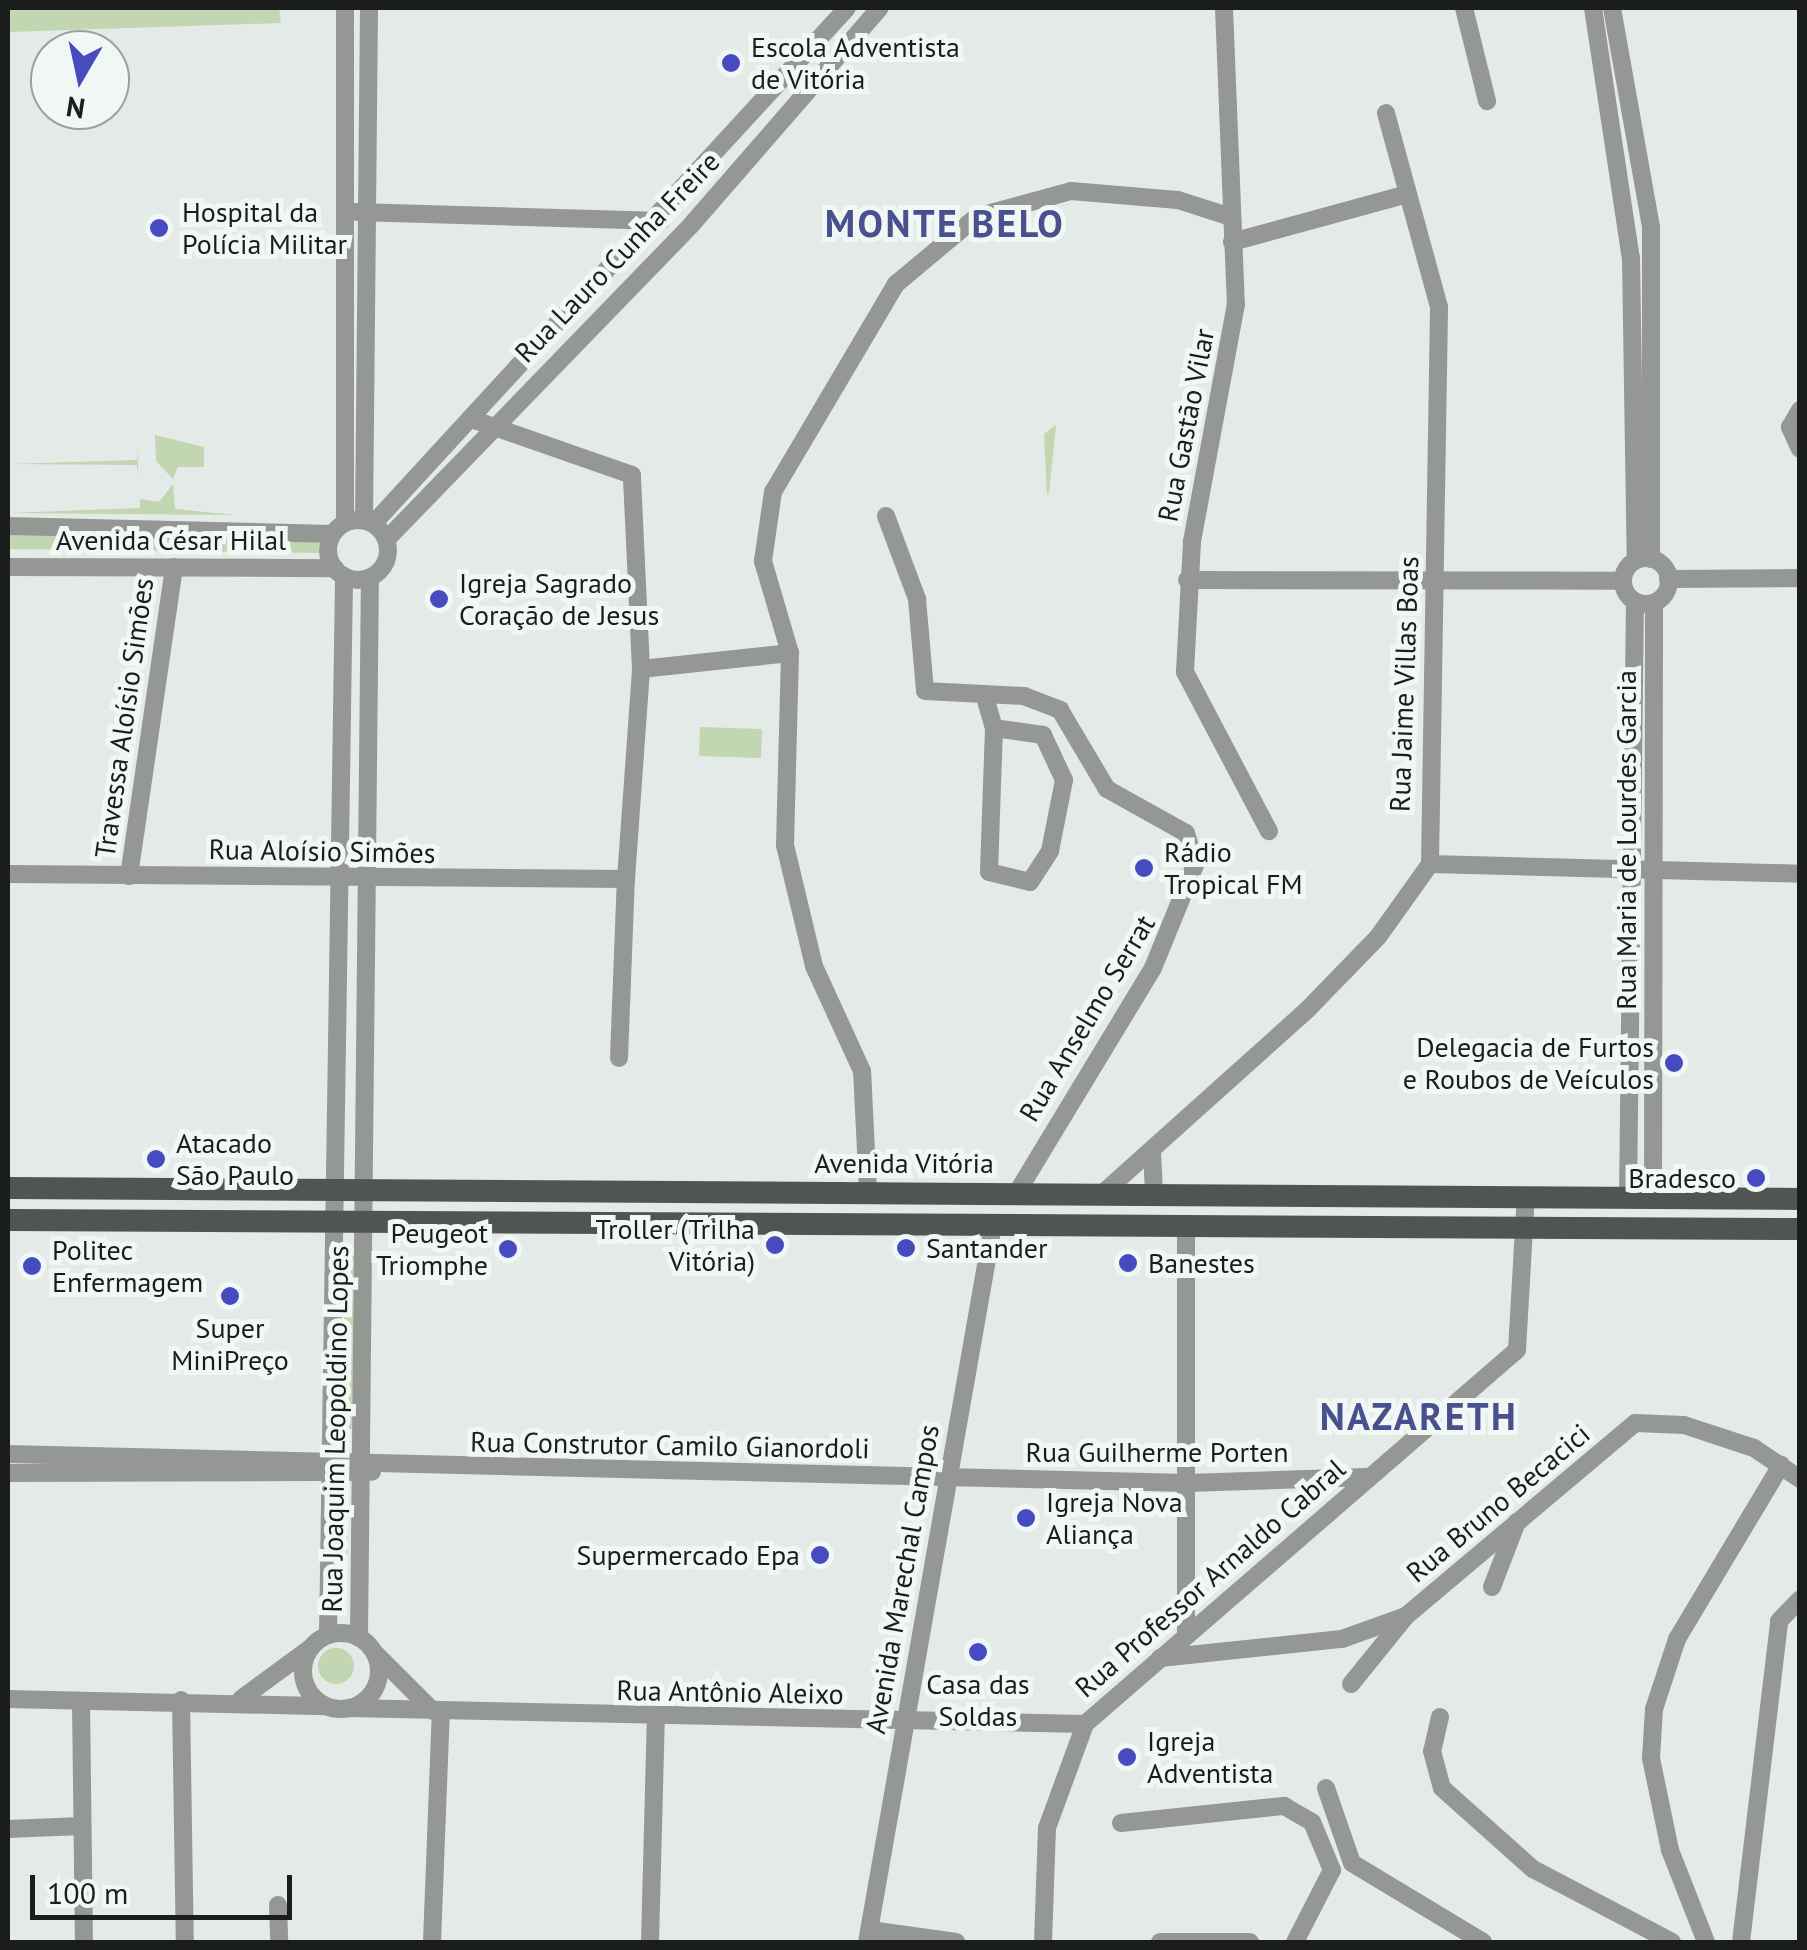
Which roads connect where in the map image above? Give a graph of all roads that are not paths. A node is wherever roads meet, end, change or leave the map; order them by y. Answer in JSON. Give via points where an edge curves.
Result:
{"nodes":[{"id":1,"x":345,"y":8,"type":"edge"},
{"id":2,"x":369,"y":8,"type":"edge"},
{"id":3,"x":847,"y":8,"type":"edge"},
{"id":4,"x":880,"y":8,"type":"edge"},
{"id":5,"x":1224,"y":8,"type":"edge"},
{"id":6,"x":1464,"y":8,"type":"edge"},
{"id":7,"x":1593,"y":8,"type":"edge"},
{"id":8,"x":1612,"y":8,"type":"edge"},
{"id":9,"x":1619,"y":98,"type":"junction"},
{"id":10,"x":1487,"y":101,"type":"dead end"},
{"id":11,"x":1386,"y":113,"type":"dead end"},
{"id":12,"x":1408,"y":194,"type":"junction"},
{"id":13,"x":366,"y":212,"type":"junction"},
{"id":14,"x":345,"y":213,"type":"junction"},
{"id":15,"x":1228,"y":216,"type":"junction"},
{"id":16,"x":658,"y":221,"type":"junction"},
{"id":17,"x":692,"y":224,"type":"junction"},
{"id":18,"x":1232,"y":242,"type":"junction"},
{"id":19,"x":1800,"y":410,"type":"edge"},
{"id":20,"x":471,"y":418,"type":"junction"},
{"id":21,"x":490,"y":429,"type":"junction"},
{"id":22,"x":1800,"y":449,"type":"edge"},
{"id":23,"x":886,"y":516,"type":"dead end"},
{"id":24,"x":354,"y":525,"type":"junction"},
{"id":25,"x":8,"y":526,"type":"edge"},
{"id":26,"x":387,"y":539,"type":"junction"},
{"id":27,"x":1644,"y":560,"type":"junction"},
{"id":28,"x":8,"y":567,"type":"edge"},
{"id":29,"x":174,"y":567,"type":"junction"},
{"id":30,"x":339,"y":572,"type":"junction"},
{"id":31,"x":370,"y":578,"type":"junction"},
{"id":32,"x":1800,"y":578,"type":"edge"},
{"id":33,"x":1431,"y":579,"type":"junction"},
{"id":34,"x":1668,"y":579,"type":"junction"},
{"id":35,"x":1187,"y":580,"type":"junction"},
{"id":36,"x":1622,"y":581,"type":"junction"},
{"id":37,"x":1634,"y":602,"type":"junction"},
{"id":38,"x":1654,"y":602,"type":"junction"},
{"id":39,"x":790,"y":652,"type":"junction"},
{"id":40,"x":641,"y":669,"type":"junction"},
{"id":41,"x":985,"y":697,"type":"junction"},
{"id":42,"x":994,"y":728,"type":"junction"},
{"id":43,"x":1268,"y":831,"type":"dead end"},
{"id":44,"x":1430,"y":864,"type":"junction"},
{"id":45,"x":1630,"y":872,"type":"junction"},
{"id":46,"x":8,"y":874,"type":"edge"},
{"id":47,"x":626,"y":874,"type":"junction"},
{"id":48,"x":1652,"y":874,"type":"junction"},
{"id":49,"x":1800,"y":874,"type":"edge"},
{"id":50,"x":129,"y":876,"type":"junction"},
{"id":51,"x":340,"y":880,"type":"junction"},
{"id":52,"x":364,"y":880,"type":"junction"},
{"id":53,"x":619,"y":1058,"type":"dead end"},
{"id":54,"x":1152,"y":1150,"type":"junction"},
{"id":55,"x":8,"y":1188,"type":"edge"},
{"id":56,"x":340,"y":1189,"type":"junction"},
{"id":57,"x":366,"y":1190,"type":"junction"},
{"id":58,"x":868,"y":1192,"type":"junction"},
{"id":59,"x":1017,"y":1193,"type":"junction"},
{"id":60,"x":1048,"y":1193,"type":"junction"},
{"id":61,"x":1102,"y":1194,"type":"junction"},
{"id":62,"x":1154,"y":1194,"type":"junction"},
{"id":63,"x":1526,"y":1196,"type":"junction"},
{"id":64,"x":1628,"y":1198,"type":"junction"},
{"id":65,"x":1653,"y":1198,"type":"junction"},
{"id":66,"x":1800,"y":1199,"type":"edge"},
{"id":67,"x":8,"y":1220,"type":"edge"},
{"id":68,"x":340,"y":1220,"type":"junction"},
{"id":69,"x":366,"y":1221,"type":"junction"},
{"id":70,"x":993,"y":1225,"type":"junction"},
{"id":71,"x":1186,"y":1226,"type":"junction"},
{"id":72,"x":1525,"y":1228,"type":"junction"},
{"id":73,"x":1800,"y":1229,"type":"edge"},
{"id":74,"x":8,"y":1454,"type":"edge"},
{"id":75,"x":333,"y":1466,"type":"junction"},
{"id":76,"x":1780,"y":1466,"type":"junction"},
{"id":77,"x":361,"y":1467,"type":"junction"},
{"id":78,"x":8,"y":1473,"type":"edge"},
{"id":79,"x":1367,"y":1477,"type":"junction"},
{"id":80,"x":947,"y":1478,"type":"junction"},
{"id":81,"x":1800,"y":1479,"type":"edge"},
{"id":82,"x":1187,"y":1483,"type":"junction"},
{"id":83,"x":1518,"y":1520,"type":"junction"},
{"id":84,"x":1492,"y":1587,"type":"dead end"},
{"id":85,"x":1800,"y":1599,"type":"edge"},
{"id":86,"x":1190,"y":1600,"type":"junction"},
{"id":87,"x":1220,"y":1608,"type":"junction"},
{"id":88,"x":1406,"y":1616,"type":"junction"},
{"id":89,"x":1186,"y":1634,"type":"junction"},
{"id":90,"x":328,"y":1635,"type":"junction"},
{"id":91,"x":359,"y":1638,"type":"junction"},
{"id":92,"x":309,"y":1649,"type":"junction"},
{"id":93,"x":374,"y":1653,"type":"junction"},
{"id":94,"x":1160,"y":1658,"type":"junction"},
{"id":95,"x":1350,"y":1684,"type":"dead end"},
{"id":96,"x":240,"y":1699,"type":"junction"},
{"id":97,"x":8,"y":1700,"type":"edge"},
{"id":98,"x":181,"y":1700,"type":"junction"},
{"id":99,"x":81,"y":1701,"type":"junction"},
{"id":100,"x":326,"y":1706,"type":"junction"},
{"id":101,"x":348,"y":1708,"type":"junction"},
{"id":102,"x":437,"y":1711,"type":"junction"},
{"id":103,"x":656,"y":1718,"type":"junction"},
{"id":104,"x":1440,"y":1718,"type":"dead end"},
{"id":105,"x":906,"y":1724,"type":"junction"},
{"id":106,"x":1085,"y":1724,"type":"junction"},
{"id":107,"x":1326,"y":1788,"type":"dead end"},
{"id":108,"x":1120,"y":1823,"type":"dead end"},
{"id":109,"x":82,"y":1826,"type":"junction"},
{"id":110,"x":8,"y":1829,"type":"edge"},
{"id":111,"x":1352,"y":1863,"type":"junction"},
{"id":112,"x":1332,"y":1870,"type":"junction"},
{"id":113,"x":278,"y":1906,"type":"dead end"},
{"id":114,"x":869,"y":1936,"type":"edge"},
{"id":115,"x":84,"y":1942,"type":"edge"},
{"id":116,"x":185,"y":1942,"type":"edge"},
{"id":117,"x":279,"y":1942,"type":"edge"},
{"id":118,"x":432,"y":1942,"type":"edge"},
{"id":119,"x":650,"y":1942,"type":"edge"},
{"id":120,"x":956,"y":1942,"type":"edge"},
{"id":121,"x":1043,"y":1942,"type":"edge"},
{"id":122,"x":1160,"y":1942,"type":"edge"},
{"id":123,"x":1250,"y":1942,"type":"edge"},
{"id":124,"x":1294,"y":1942,"type":"edge"},
{"id":125,"x":1483,"y":1942,"type":"edge"},
{"id":126,"x":1672,"y":1942,"type":"edge"},
{"id":127,"x":1706,"y":1942,"type":"edge"},
{"id":128,"x":1741,"y":1942,"type":"edge"}],
"edges":[{"from":1,"to":14,"type":"street"},
{"from":2,"to":13,"type":"street"},
{"from":3,"to":16,"type":"street","name":"Rua Lauro Cunha Freire"},
{"from":4,"to":17,"type":"street","name":"Rua Lauro Cunha Freire"},
{"from":5,"to":15,"type":"street","name":"Rua Gastão Vilar"},
{"from":6,"to":10,"type":"street"},
{"from":7,"to":9,"type":"street"},
{"from":8,"to":9,"type":"street"},
{"from":9,"to":27,"type":"street","via":[[1651,228]]},
{"from":11,"to":12,"type":"street","name":"Rua Jaime Villas Boas"},
{"from":12,"to":18,"type":"street"},
{"from":12,"to":33,"type":"street","name":"Rua Jaime Villas Boas","via":[[1440,325],[1443,440]]},
{"from":13,"to":14,"type":"street"},
{"from":13,"to":16,"type":"street"},
{"from":13,"to":24,"type":"street"},
{"from":14,"to":24,"type":"street"},
{"from":15,"to":18,"type":"street","name":"Rua Gastão Vilar"},
{"from":15,"to":39,"type":"street","via":[[1178,200],[1071,191],[976,217],[935,244],[828,386],[773,492],[764,561]]},
{"from":16,"to":17,"type":"street"},
{"from":16,"to":20,"type":"street","name":"Rua Lauro Cunha Freire"},
{"from":17,"to":21,"type":"street","name":"Rua Lauro Cunha Freire"},
{"from":18,"to":35,"type":"street","name":"Rua Gastão Vilar","via":[[1230,361]]},
{"from":19,"to":22,"type":"street","via":[[1790,427]]},
{"from":20,"to":21,"type":"street"},
{"from":20,"to":24,"type":"street","name":"Rua Lauro Cunha Freire"},
{"from":21,"to":26,"type":"street","name":"Rua Lauro Cunha Freire"},
{"from":21,"to":40,"type":"street","via":[[632,475]]},
{"from":23,"to":41,"type":"street","name":"Rua Anselmo Serrat","via":[[917,600],[925,692]]},
{"from":24,"to":25,"type":"street","name":"Avenida César Hilal"},
{"from":24,"to":26,"type":"street"},
{"from":24,"to":30,"type":"street","name":"Rua Joaquim Leopoldino Lopes"},
{"from":26,"to":31,"type":"street","name":"Rua Lauro Cunha Freire","via":[[387,560]]},
{"from":27,"to":34,"type":"street"},
{"from":27,"to":36,"type":"street"},
{"from":28,"to":29,"type":"street","name":"Avenida César Hilal"},
{"from":29,"to":30,"type":"street","name":"Avenida César Hilal"},
{"from":29,"to":50,"type":"street","name":"Travessa Aloísio Simões"},
{"from":30,"to":31,"type":"street","name":"Avenida César Hilal"},
{"from":30,"to":51,"type":"street","name":"Rua Joaquim Leopoldino Lopes"},
{"from":31,"to":52,"type":"street","name":"Rua Joaquim Leopoldino Lopes"},
{"from":32,"to":34,"type":"street"},
{"from":33,"to":35,"type":"street"},
{"from":33,"to":36,"type":"street"},
{"from":33,"to":44,"type":"street","name":"Rua Jaime Villas Boas"},
{"from":34,"to":38,"type":"street"},
{"from":35,"to":43,"type":"street","name":"Rua Gastão Vilar","via":[[1186,680]]},
{"from":36,"to":37,"type":"street"},
{"from":37,"to":38,"type":"street"},
{"from":37,"to":45,"type":"street","name":"Rua Maria de Lourdes Garcia"},
{"from":38,"to":48,"type":"street","name":"Rua Maria de Lourdes Garcia"},
{"from":39,"to":40,"type":"street"},
{"from":39,"to":58,"type":"street","via":[[785,845],[814,966],[862,1071]]},
{"from":40,"to":47,"type":"street"},
{"from":41,"to":42,"type":"street"},
{"from":41,"to":59,"type":"street","name":"Rua Anselmo Serrat","via":[[1024,696],[1060,710],[1108,789],[1186,833],[1195,864],[1153,968]]},
{"from":42,"to":42,"type":"street","via":[[987,862],[994,878],[1030,882],[1050,851],[1064,780],[1043,735]]},
{"from":44,"to":45,"type":"street"},
{"from":44,"to":54,"type":"street","via":[[1320,997]]},
{"from":45,"to":48,"type":"street"},
{"from":45,"to":64,"type":"street","name":"Rua Maria de Lourdes Garcia"},
{"from":46,"to":50,"type":"street","name":"Rua Aloísio Simões"},
{"from":47,"to":52,"type":"street","name":"Rua Aloísio Simões"},
{"from":47,"to":53,"type":"street"},
{"from":48,"to":49,"type":"street"},
{"from":48,"to":65,"type":"street","name":"Rua Maria de Lourdes Garcia"},
{"from":50,"to":51,"type":"street","name":"Rua Aloísio Simões"},
{"from":51,"to":52,"type":"street","name":"Rua Aloísio Simões"},
{"from":51,"to":56,"type":"street","name":"Rua Joaquim Leopoldino Lopes"},
{"from":52,"to":57,"type":"street","name":"Rua Joaquim Leopoldino Lopes"},
{"from":54,"to":61,"type":"street"},
{"from":54,"to":62,"type":"street"},
{"from":55,"to":56,"type":"main road","name":"Avenida Vitória"},
{"from":56,"to":57,"type":"main road","name":"Avenida Vitória"},
{"from":56,"to":68,"type":"street","name":"Rua Joaquim Leopoldino Lopes"},
{"from":57,"to":58,"type":"main road","name":"Avenida Vitória"},
{"from":57,"to":69,"type":"street","name":"Rua Joaquim Leopoldino Lopes"},
{"from":58,"to":59,"type":"main road","name":"Avenida Vitória"},
{"from":59,"to":60,"type":"main road","name":"Avenida Vitória"},
{"from":60,"to":61,"type":"main road","name":"Avenida Vitória"},
{"from":60,"to":70,"type":"main road","via":[[1008,1202]]},
{"from":61,"to":62,"type":"main road","name":"Avenida Vitória"},
{"from":62,"to":63,"type":"main road","name":"Avenida Vitória"},
{"from":63,"to":64,"type":"main road","name":"Avenida Vitória"},
{"from":63,"to":72,"type":"street","name":"Rua Professor Arnaldo Cabral"},
{"from":64,"to":65,"type":"main road","name":"Avenida Vitória"},
{"from":65,"to":66,"type":"main road","name":"Avenida Vitória"},
{"from":67,"to":68,"type":"main road"},
{"from":68,"to":69,"type":"main road"},
{"from":68,"to":75,"type":"street","name":"Rua Joaquim Leopoldino Lopes"},
{"from":69,"to":70,"type":"main road"},
{"from":69,"to":77,"type":"street","name":"Rua Joaquim Leopoldino Lopes"},
{"from":70,"to":71,"type":"main road"},
{"from":70,"to":80,"type":"street","name":"Avenida Marechal Campos"},
{"from":71,"to":72,"type":"main road"},
{"from":71,"to":82,"type":"street"},
{"from":72,"to":73,"type":"main road"},
{"from":72,"to":79,"type":"street","name":"Rua Professor Arnaldo Cabral","via":[[1521,1343]]},
{"from":74,"to":75,"type":"street","name":"Rua Construtor Camilo Gianordoli"},
{"from":75,"to":77,"type":"street","name":"Rua Construtor Camilo Gianordoli"},
{"from":75,"to":78,"type":"street","name":"Rua Construtor Camilo Gianordoli"},
{"from":75,"to":90,"type":"street","name":"Rua Joaquim Leopoldino Lopes"},
{"from":76,"to":81,"type":"street","name":"Rua Bruno Becacici"},
{"from":76,"to":83,"type":"street","name":"Rua Bruno Becacici","via":[[1684,1425],[1635,1423]]},
{"from":76,"to":127,"type":"street","via":[[1677,1639],[1654,1709],[1651,1758],[1670,1850]]},
{"from":77,"to":80,"type":"street","name":"Rua Construtor Camilo Gianordoli"},
{"from":77,"to":91,"type":"street","name":"Rua Joaquim Leopoldino Lopes"},
{"from":79,"to":82,"type":"street","name":"Rua Guilherme Porten"},
{"from":79,"to":87,"type":"street","name":"Rua Professor Arnaldo Cabral"},
{"from":80,"to":82,"type":"street","name":"Rua Guilherme Porten"},
{"from":80,"to":105,"type":"street","name":"Avenida Marechal Campos"},
{"from":82,"to":86,"type":"street"},
{"from":83,"to":84,"type":"street"},
{"from":83,"to":88,"type":"street","name":"Rua Bruno Becacici"},
{"from":85,"to":128,"type":"street","via":[[1778,1621]]},
{"from":86,"to":87,"type":"street"},
{"from":86,"to":89,"type":"street"},
{"from":87,"to":89,"type":"street","name":"Rua Professor Arnaldo Cabral"},
{"from":88,"to":94,"type":"street","name":"Rua Bruno Becacici","via":[[1342,1639]]},
{"from":88,"to":95,"type":"street"},
{"from":89,"to":94,"type":"street","name":"Rua Professor Arnaldo Cabral"},
{"from":90,"to":91,"type":"street"},
{"from":90,"to":92,"type":"street"},
{"from":91,"to":93,"type":"street"},
{"from":92,"to":96,"type":"street"},
{"from":92,"to":100,"type":"street","via":[[306,1688]]},
{"from":93,"to":101,"type":"street","via":[[378,1681]]},
{"from":93,"to":102,"type":"street"},
{"from":94,"to":106,"type":"street","name":"Rua Professor Arnaldo Cabral"},
{"from":96,"to":98,"type":"street"},
{"from":96,"to":100,"type":"street"},
{"from":97,"to":99,"type":"street"},
{"from":98,"to":99,"type":"street"},
{"from":98,"to":116,"type":"street"},
{"from":99,"to":109,"type":"street"},
{"from":100,"to":101,"type":"street"},
{"from":101,"to":102,"type":"street","name":"Rua Antônio Aleixo"},
{"from":102,"to":103,"type":"street","name":"Rua Antônio Aleixo"},
{"from":102,"to":118,"type":"street"},
{"from":103,"to":105,"type":"street","name":"Rua Antônio Aleixo"},
{"from":103,"to":119,"type":"street"},
{"from":104,"to":126,"type":"street","via":[[1432,1762],[1442,1788],[1533,1869]]},
{"from":105,"to":106,"type":"street","name":"Rua Antônio Aleixo"},
{"from":105,"to":114,"type":"street","name":"Avenida Marechal Campos"},
{"from":106,"to":121,"type":"street","name":"Rua Professor Arnaldo Cabral","via":[[1047,1828]]},
{"from":107,"to":111,"type":"street"},
{"from":108,"to":112,"type":"street","via":[[1284,1806],[1312,1822]]},
{"from":109,"to":110,"type":"street"},
{"from":109,"to":115,"type":"street"},
{"from":111,"to":112,"type":"street"},
{"from":111,"to":125,"type":"street"},
{"from":112,"to":124,"type":"street"},
{"from":113,"to":117,"type":"street"},
{"from":114,"to":120,"type":"street"},
{"from":122,"to":123,"type":"street"}]}
